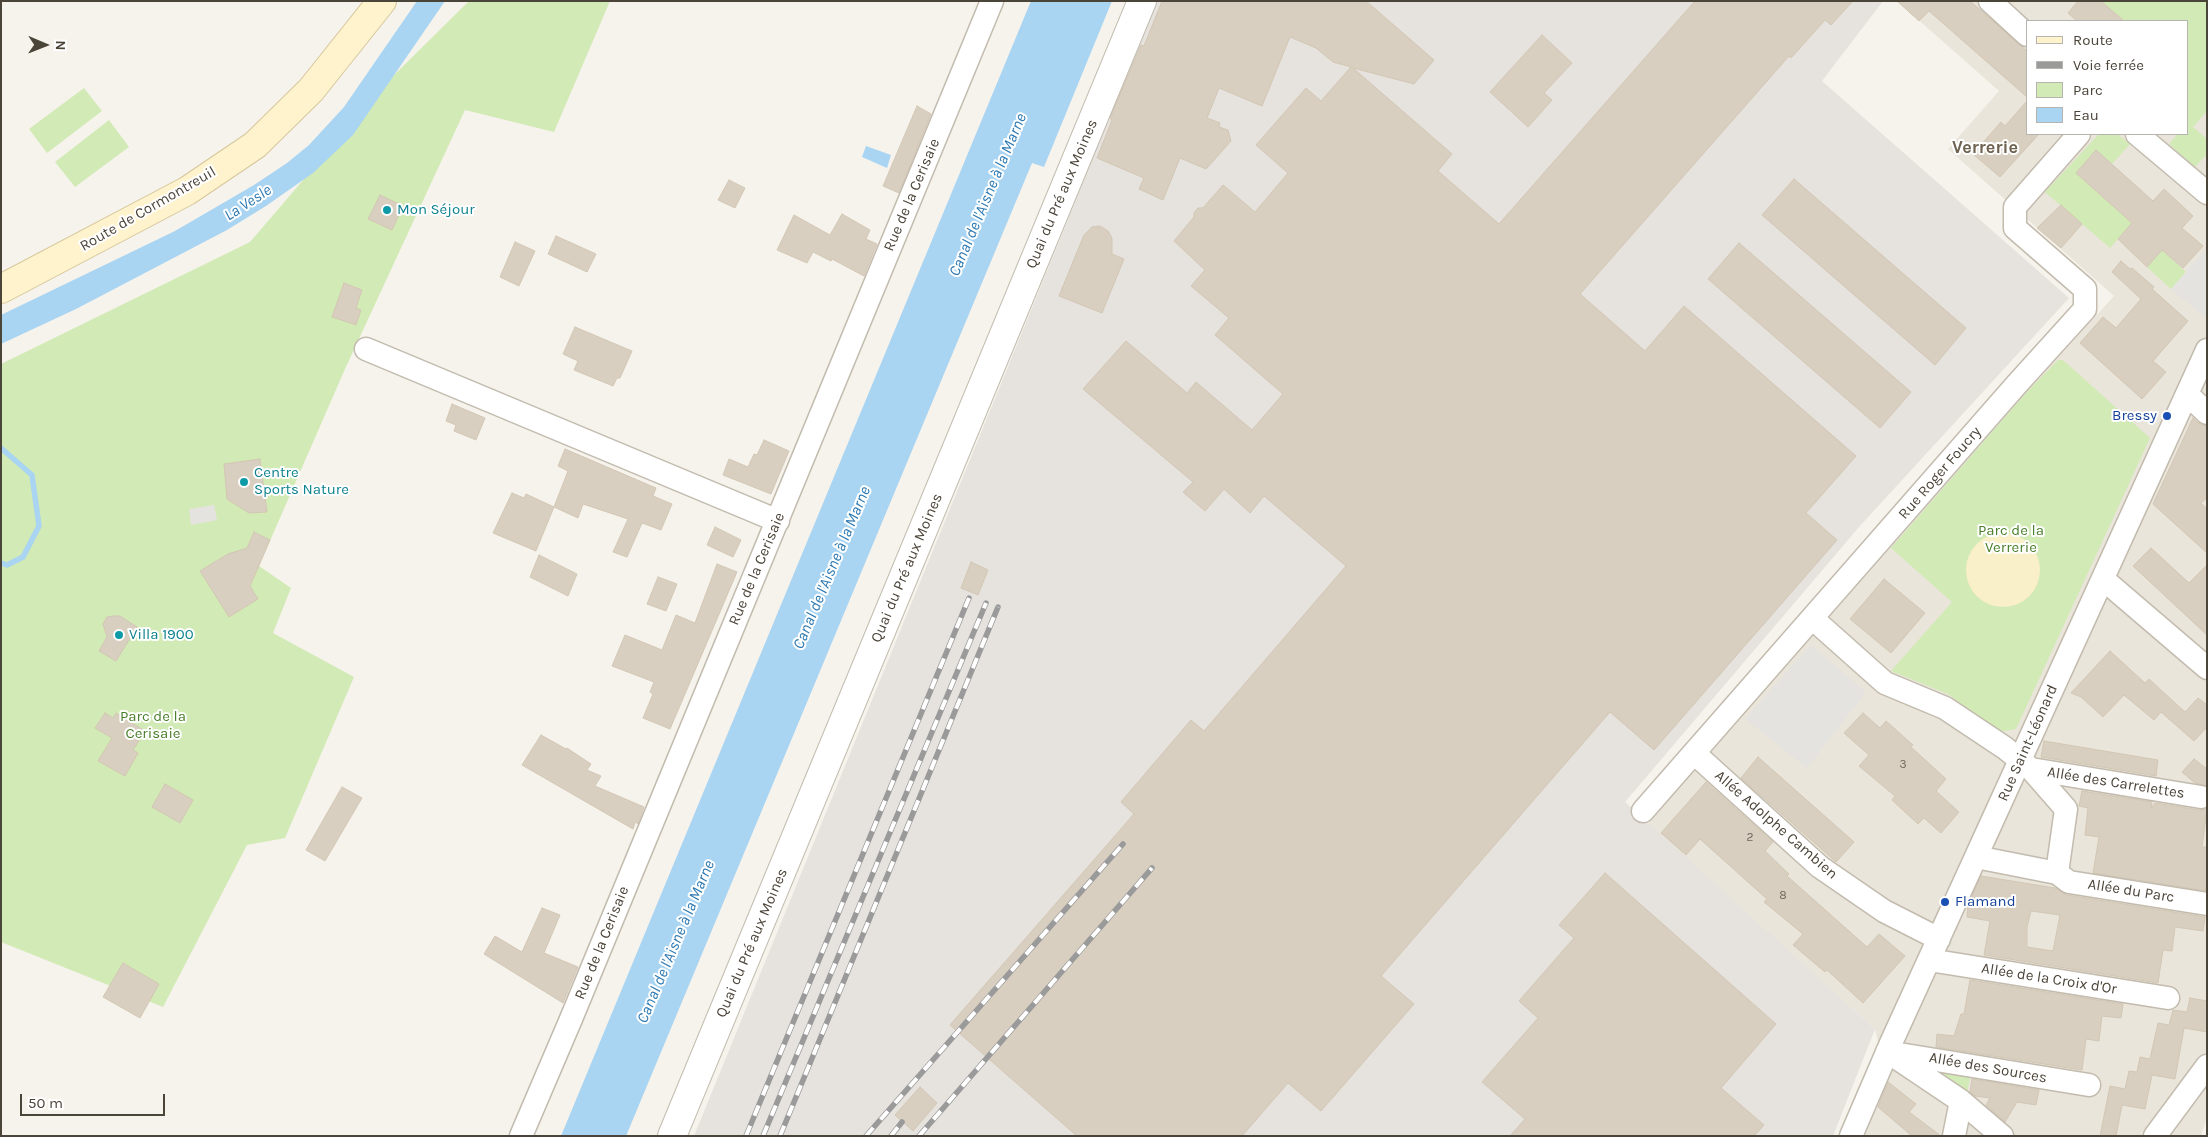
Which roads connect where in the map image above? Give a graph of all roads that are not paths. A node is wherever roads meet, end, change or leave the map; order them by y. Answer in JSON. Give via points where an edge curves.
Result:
{"nodes":[{"id":1,"x":382,"y":1,"type":"edge"},
{"id":2,"x":992,"y":1,"type":"edge"},
{"id":3,"x":1142,"y":1,"type":"edge"},
{"id":4,"x":1990,"y":1,"type":"edge"},
{"id":5,"x":2026,"y":34,"type":"edge"},
{"id":6,"x":2077,"y":135,"type":"edge"},
{"id":7,"x":2138,"y":135,"type":"edge"},
{"id":8,"x":2207,"y":193,"type":"edge"},
{"id":9,"x":1,"y":289,"type":"edge"},
{"id":10,"x":366,"y":350,"type":"dead end"},
{"id":11,"x":2207,"y":350,"type":"edge"},
{"id":12,"x":2187,"y":394,"type":"junction"},
{"id":13,"x":2207,"y":413,"type":"edge"},
{"id":14,"x":778,"y":521,"type":"junction"},
{"id":15,"x":2103,"y":579,"type":"junction"},
{"id":16,"x":1812,"y":618,"type":"junction"},
{"id":17,"x":2207,"y":668,"type":"edge"},
{"id":18,"x":1694,"y":753,"type":"junction"},
{"id":19,"x":2026,"y":764,"type":"junction"},
{"id":20,"x":2201,"y":797,"type":"dead end"},
{"id":21,"x":1643,"y":811,"type":"dead end"},
{"id":22,"x":1976,"y":857,"type":"junction"},
{"id":23,"x":2057,"y":873,"type":"junction"},
{"id":24,"x":2207,"y":904,"type":"edge"},
{"id":25,"x":1939,"y":939,"type":"junction"},
{"id":26,"x":1929,"y":960,"type":"junction"},
{"id":27,"x":2168,"y":998,"type":"dead end"},
{"id":28,"x":1887,"y":1052,"type":"junction"},
{"id":29,"x":2207,"y":1066,"type":"edge"},
{"id":30,"x":2089,"y":1085,"type":"dead end"},
{"id":31,"x":1960,"y":1101,"type":"junction"},
{"id":32,"x":521,"y":1136,"type":"edge"},
{"id":33,"x":672,"y":1136,"type":"edge"},
{"id":34,"x":1851,"y":1136,"type":"edge"},
{"id":35,"x":1954,"y":1136,"type":"edge"},
{"id":36,"x":2002,"y":1136,"type":"edge"},
{"id":37,"x":2155,"y":1136,"type":"edge"}],
"edges":[{"from":1,"to":9,"type":"main road","name":"Route de Cormontreuil","via":[[311,90],[255,145],[187,190]]},
{"from":2,"to":14,"type":"street","name":"Rue de la Cerisaie"},
{"from":3,"to":33,"type":"street","name":"Quai du Pré aux Moines"},
{"from":4,"to":5,"type":"street"},
{"from":6,"to":16,"type":"street","name":"Rue Roger Foucry","via":[[2015,207],[2015,228],[2085,289],[2085,310]]},
{"from":7,"to":8,"type":"street"},
{"from":10,"to":14,"type":"street"},
{"from":11,"to":12,"type":"street","name":"Rue Saint-Léonard"},
{"from":12,"to":13,"type":"street"},
{"from":12,"to":15,"type":"street","name":"Rue Saint-Léonard"},
{"from":14,"to":32,"type":"street","name":"Rue de la Cerisaie"},
{"from":15,"to":17,"type":"street"},
{"from":15,"to":19,"type":"street","name":"Rue Saint-Léonard"},
{"from":16,"to":18,"type":"street","name":"Rue Roger Foucry"},
{"from":16,"to":19,"type":"street","via":[[1885,684],[1945,708]]},
{"from":18,"to":21,"type":"street","name":"Rue Roger Foucry"},
{"from":18,"to":25,"type":"street","name":"Allée Adolphe Cambien","via":[[1820,867],[1884,911]]},
{"from":19,"to":20,"type":"street","name":"Allée des Carrelettes"},
{"from":19,"to":22,"type":"street","name":"Rue Saint-Léonard"},
{"from":19,"to":23,"type":"street","via":[[2066,809]]},
{"from":22,"to":23,"type":"street","name":"Allée du Parc"},
{"from":22,"to":25,"type":"street","name":"Rue Saint-Léonard"},
{"from":23,"to":24,"type":"street","name":"Allée du Parc","via":[[2069,882]]},
{"from":25,"to":26,"type":"street","name":"Rue Saint-Léonard"},
{"from":26,"to":27,"type":"street","name":"Allée de la Croix d'Or"},
{"from":26,"to":28,"type":"street","name":"Rue Saint-Léonard"},
{"from":28,"to":30,"type":"street","name":"Allée des Sources"},
{"from":28,"to":31,"type":"street"},
{"from":28,"to":34,"type":"street","name":"Rue Saint-Léonard"},
{"from":29,"to":37,"type":"street"},
{"from":31,"to":35,"type":"street"},
{"from":31,"to":36,"type":"street"}]}
